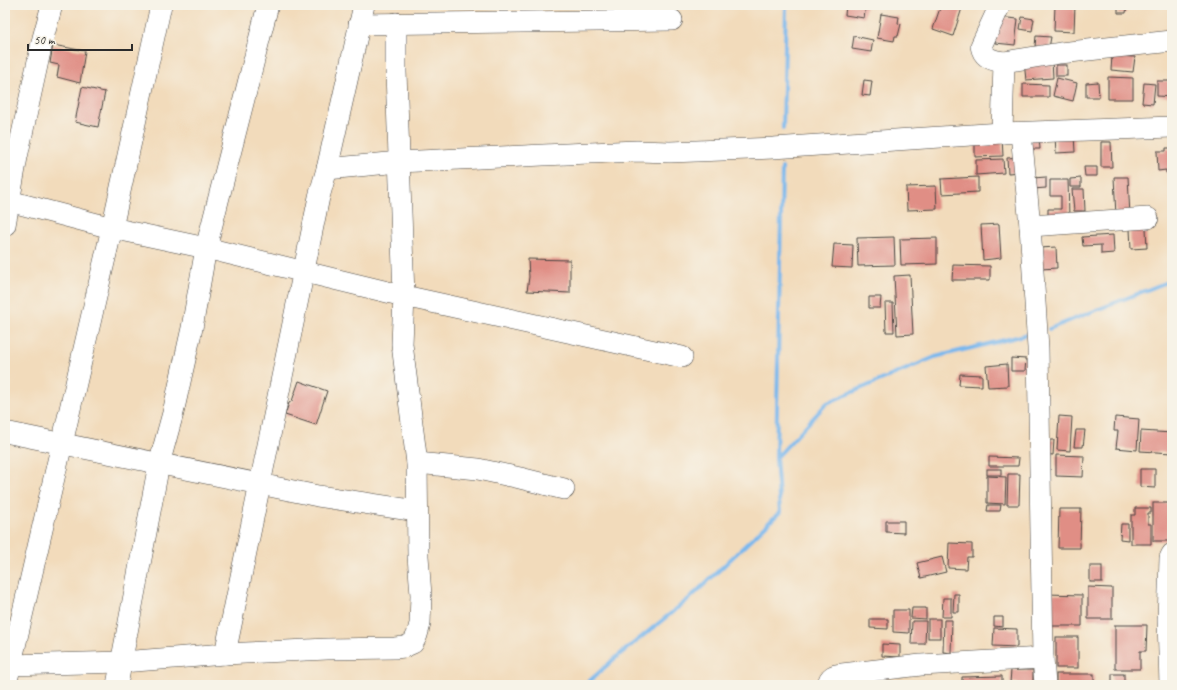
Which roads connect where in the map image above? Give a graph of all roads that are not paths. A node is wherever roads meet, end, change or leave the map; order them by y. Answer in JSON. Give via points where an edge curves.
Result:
{"nodes":[{"id":1,"x":52,"y":5,"type":"edge"},
{"id":2,"x":268,"y":5,"type":"edge"},
{"id":3,"x":1000,"y":5,"type":"edge"},
{"id":4,"x":155,"y":6,"type":"edge"},
{"id":5,"x":362,"y":14,"type":"edge"},
{"id":6,"x":672,"y":20,"type":"dead end"},
{"id":7,"x":396,"y":23,"type":"junction"},
{"id":8,"x":1172,"y":40,"type":"edge"},
{"id":9,"x":1004,"y":62,"type":"junction"},
{"id":10,"x":1172,"y":127,"type":"edge"},
{"id":11,"x":1011,"y":133,"type":"junction"},
{"id":12,"x":399,"y":162,"type":"junction"},
{"id":13,"x":327,"y":169,"type":"junction"},
{"id":14,"x":8,"y":200,"type":"edge"},
{"id":15,"x":1148,"y":218,"type":"dead end"},
{"id":16,"x":5,"y":225,"type":"edge"},
{"id":17,"x":1030,"y":226,"type":"junction"},
{"id":18,"x":112,"y":228,"type":"junction"},
{"id":19,"x":206,"y":248,"type":"junction"},
{"id":20,"x":305,"y":272,"type":"junction"},
{"id":21,"x":404,"y":296,"type":"junction"},
{"id":22,"x":682,"y":357,"type":"dead end"},
{"id":23,"x":5,"y":432,"type":"edge"},
{"id":24,"x":62,"y":443,"type":"junction"},
{"id":25,"x":417,"y":463,"type":"junction"},
{"id":26,"x":159,"y":464,"type":"junction"},
{"id":27,"x":261,"y":483,"type":"junction"},
{"id":28,"x":564,"y":488,"type":"dead end"},
{"id":29,"x":417,"y":511,"type":"junction"},
{"id":30,"x":1172,"y":554,"type":"edge"},
{"id":31,"x":1170,"y":648,"type":"edge"},
{"id":32,"x":225,"y":654,"type":"junction"},
{"id":33,"x":1043,"y":658,"type":"junction"},
{"id":34,"x":122,"y":662,"type":"junction"},
{"id":35,"x":7,"y":672,"type":"edge"},
{"id":36,"x":117,"y":685,"type":"edge"},
{"id":37,"x":828,"y":685,"type":"edge"},
{"id":38,"x":1045,"y":685,"type":"edge"},
{"id":39,"x":1170,"y":685,"type":"edge"}],
"edges":[{"from":1,"to":14,"type":"street"},
{"from":2,"to":19,"type":"street"},
{"from":3,"to":9,"type":"street","via":[[981,46],[985,55],[993,61]]},
{"from":4,"to":18,"type":"street"},
{"from":5,"to":7,"type":"street"},
{"from":5,"to":13,"type":"street"},
{"from":6,"to":7,"type":"street"},
{"from":7,"to":12,"type":"street"},
{"from":8,"to":9,"type":"street"},
{"from":9,"to":11,"type":"street"},
{"from":10,"to":11,"type":"street"},
{"from":11,"to":12,"type":"street","via":[[773,148],[637,151]]},
{"from":11,"to":17,"type":"street"},
{"from":12,"to":13,"type":"street"},
{"from":12,"to":21,"type":"street"},
{"from":13,"to":20,"type":"street"},
{"from":14,"to":16,"type":"street"},
{"from":14,"to":18,"type":"street"},
{"from":15,"to":17,"type":"street"},
{"from":17,"to":33,"type":"street","via":[[1038,348]]},
{"from":18,"to":19,"type":"street"},
{"from":18,"to":24,"type":"street"},
{"from":19,"to":20,"type":"street"},
{"from":19,"to":26,"type":"street","via":[[192,328]]},
{"from":20,"to":21,"type":"street"},
{"from":20,"to":27,"type":"street"},
{"from":21,"to":22,"type":"street"},
{"from":21,"to":25,"type":"street","via":[[402,344]]},
{"from":23,"to":24,"type":"street"},
{"from":24,"to":26,"type":"street"},
{"from":24,"to":35,"type":"street"},
{"from":25,"to":28,"type":"street","via":[[478,469]]},
{"from":25,"to":29,"type":"street"},
{"from":26,"to":27,"type":"street"},
{"from":26,"to":34,"type":"street"},
{"from":27,"to":29,"type":"street","via":[[318,496]]},
{"from":27,"to":32,"type":"street"},
{"from":29,"to":32,"type":"street","via":[[421,595],[420,624],[413,643],[395,648]]},
{"from":30,"to":31,"type":"street"},
{"from":31,"to":39,"type":"street"},
{"from":32,"to":34,"type":"street"},
{"from":33,"to":37,"type":"street","via":[[921,665],[833,675],[828,680]]},
{"from":33,"to":38,"type":"street"},
{"from":34,"to":35,"type":"street"},
{"from":34,"to":36,"type":"street"}]}
